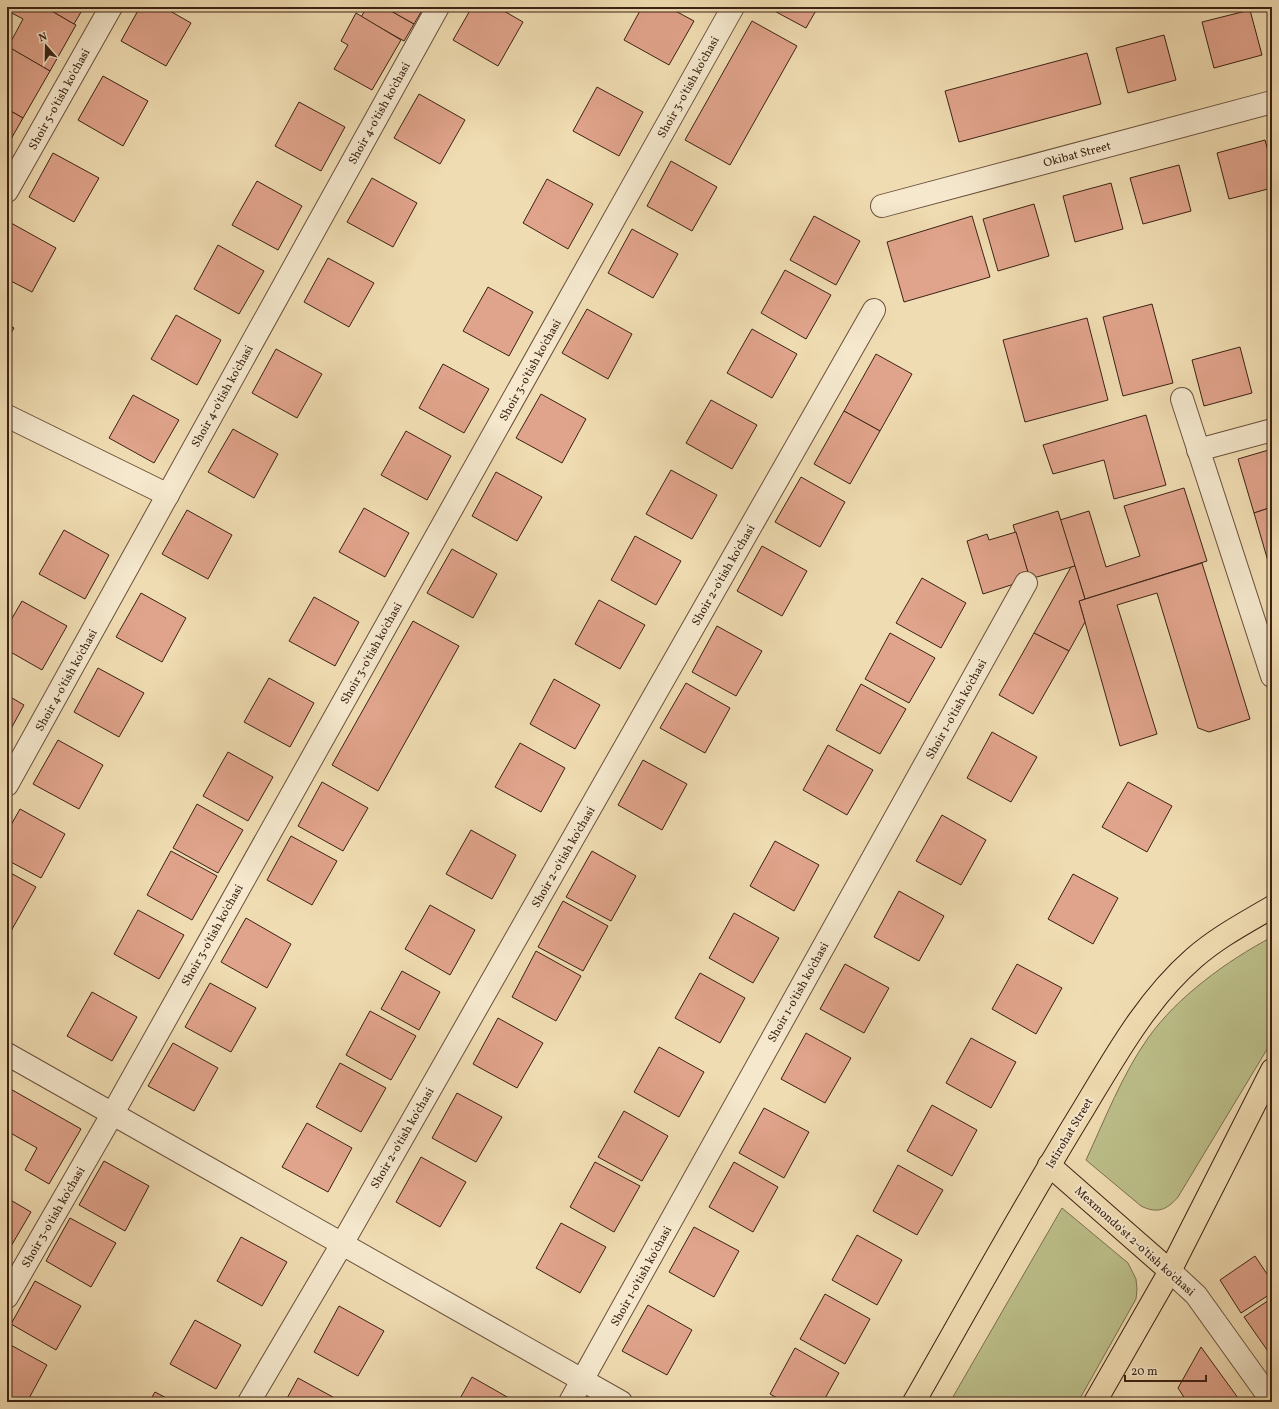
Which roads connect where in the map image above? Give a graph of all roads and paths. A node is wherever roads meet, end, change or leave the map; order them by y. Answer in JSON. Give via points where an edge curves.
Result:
{"nodes":[{"id":1,"x":111,"y":7,"type":"edge"},
{"id":2,"x":438,"y":7,"type":"edge"},
{"id":3,"x":733,"y":7,"type":"edge"},
{"id":4,"x":1272,"y":102,"type":"edge"},
{"id":5,"x":7,"y":191,"type":"edge"},
{"id":6,"x":882,"y":206,"type":"dead end"},
{"id":7,"x":874,"y":310,"type":"dead end"},
{"id":8,"x":1182,"y":399,"type":"dead end"},
{"id":9,"x":7,"y":416,"type":"edge"},
{"id":10,"x":1272,"y":430,"type":"edge"},
{"id":11,"x":1198,"y":450,"type":"junction"},
{"id":12,"x":168,"y":495,"type":"junction"},
{"id":13,"x":1026,"y":583,"type":"dead end"},
{"id":14,"x":1272,"y":676,"type":"edge"},
{"id":15,"x":7,"y":785,"type":"edge"},
{"id":16,"x":1272,"y":907,"type":"edge"},
{"id":17,"x":7,"y":1054,"type":"edge"},
{"id":18,"x":1272,"y":1070,"type":"edge"},
{"id":19,"x":113,"y":1113,"type":"junction"},
{"id":20,"x":1049,"y":1165,"type":"junction"},
{"id":21,"x":342,"y":1244,"type":"junction"},
{"id":22,"x":1170,"y":1271,"type":"junction"},
{"id":23,"x":7,"y":1297,"type":"edge"},
{"id":24,"x":582,"y":1381,"type":"junction"},
{"id":25,"x":1272,"y":1401,"type":"edge"},
{"id":26,"x":249,"y":1402,"type":"edge"},
{"id":27,"x":570,"y":1402,"type":"edge"},
{"id":28,"x":621,"y":1402,"type":"edge"},
{"id":29,"x":914,"y":1402,"type":"edge"},
{"id":30,"x":1095,"y":1402,"type":"edge"}],
"edges":[{"from":1,"to":5,"type":"street","name":"Shoir 5-o'tish ko'chasi"},
{"from":2,"to":12,"type":"street","name":"Shoir 4-o'tish ko'chasi"},
{"from":3,"to":19,"type":"street","name":"Shoir 3-o'tish ko'chasi"},
{"from":4,"to":6,"type":"street","name":"Okibat Street"},
{"from":7,"to":21,"type":"street","name":"Shoir 2-o'tish ko'chasi"},
{"from":8,"to":11,"type":"street"},
{"from":9,"to":12,"type":"street"},
{"from":10,"to":11,"type":"street"},
{"from":11,"to":14,"type":"street"},
{"from":12,"to":15,"type":"street","name":"Shoir 4-o'tish ko'chasi"},
{"from":13,"to":24,"type":"street","name":"Shoir 1-o'tish ko'chasi"},
{"from":16,"to":20,"type":"main road","name":"Istirohat Street","via":[[1222,936],[1193,959],[1167,985],[1123,1044]]},
{"from":17,"to":19,"type":"street"},
{"from":18,"to":22,"type":"main road"},
{"from":19,"to":21,"type":"street"},
{"from":19,"to":23,"type":"street","name":"Shoir 3-o'tish ko'chasi"},
{"from":20,"to":22,"type":"main road","name":"Mexmondo'st 2-o'tish ko'chasi"},
{"from":20,"to":29,"type":"main road","name":"Istirohat Street"},
{"from":21,"to":24,"type":"street"},
{"from":21,"to":26,"type":"street","name":"Shoir 2-o'tish ko'chasi"},
{"from":22,"to":25,"type":"street","name":"Mexmondo'st 2-o'tish ko'chasi","via":[[1196,1295]]},
{"from":22,"to":30,"type":"main road"},
{"from":24,"to":27,"type":"street","name":"Shoir 1-o'tish ko'chasi"},
{"from":24,"to":28,"type":"street"}]}
